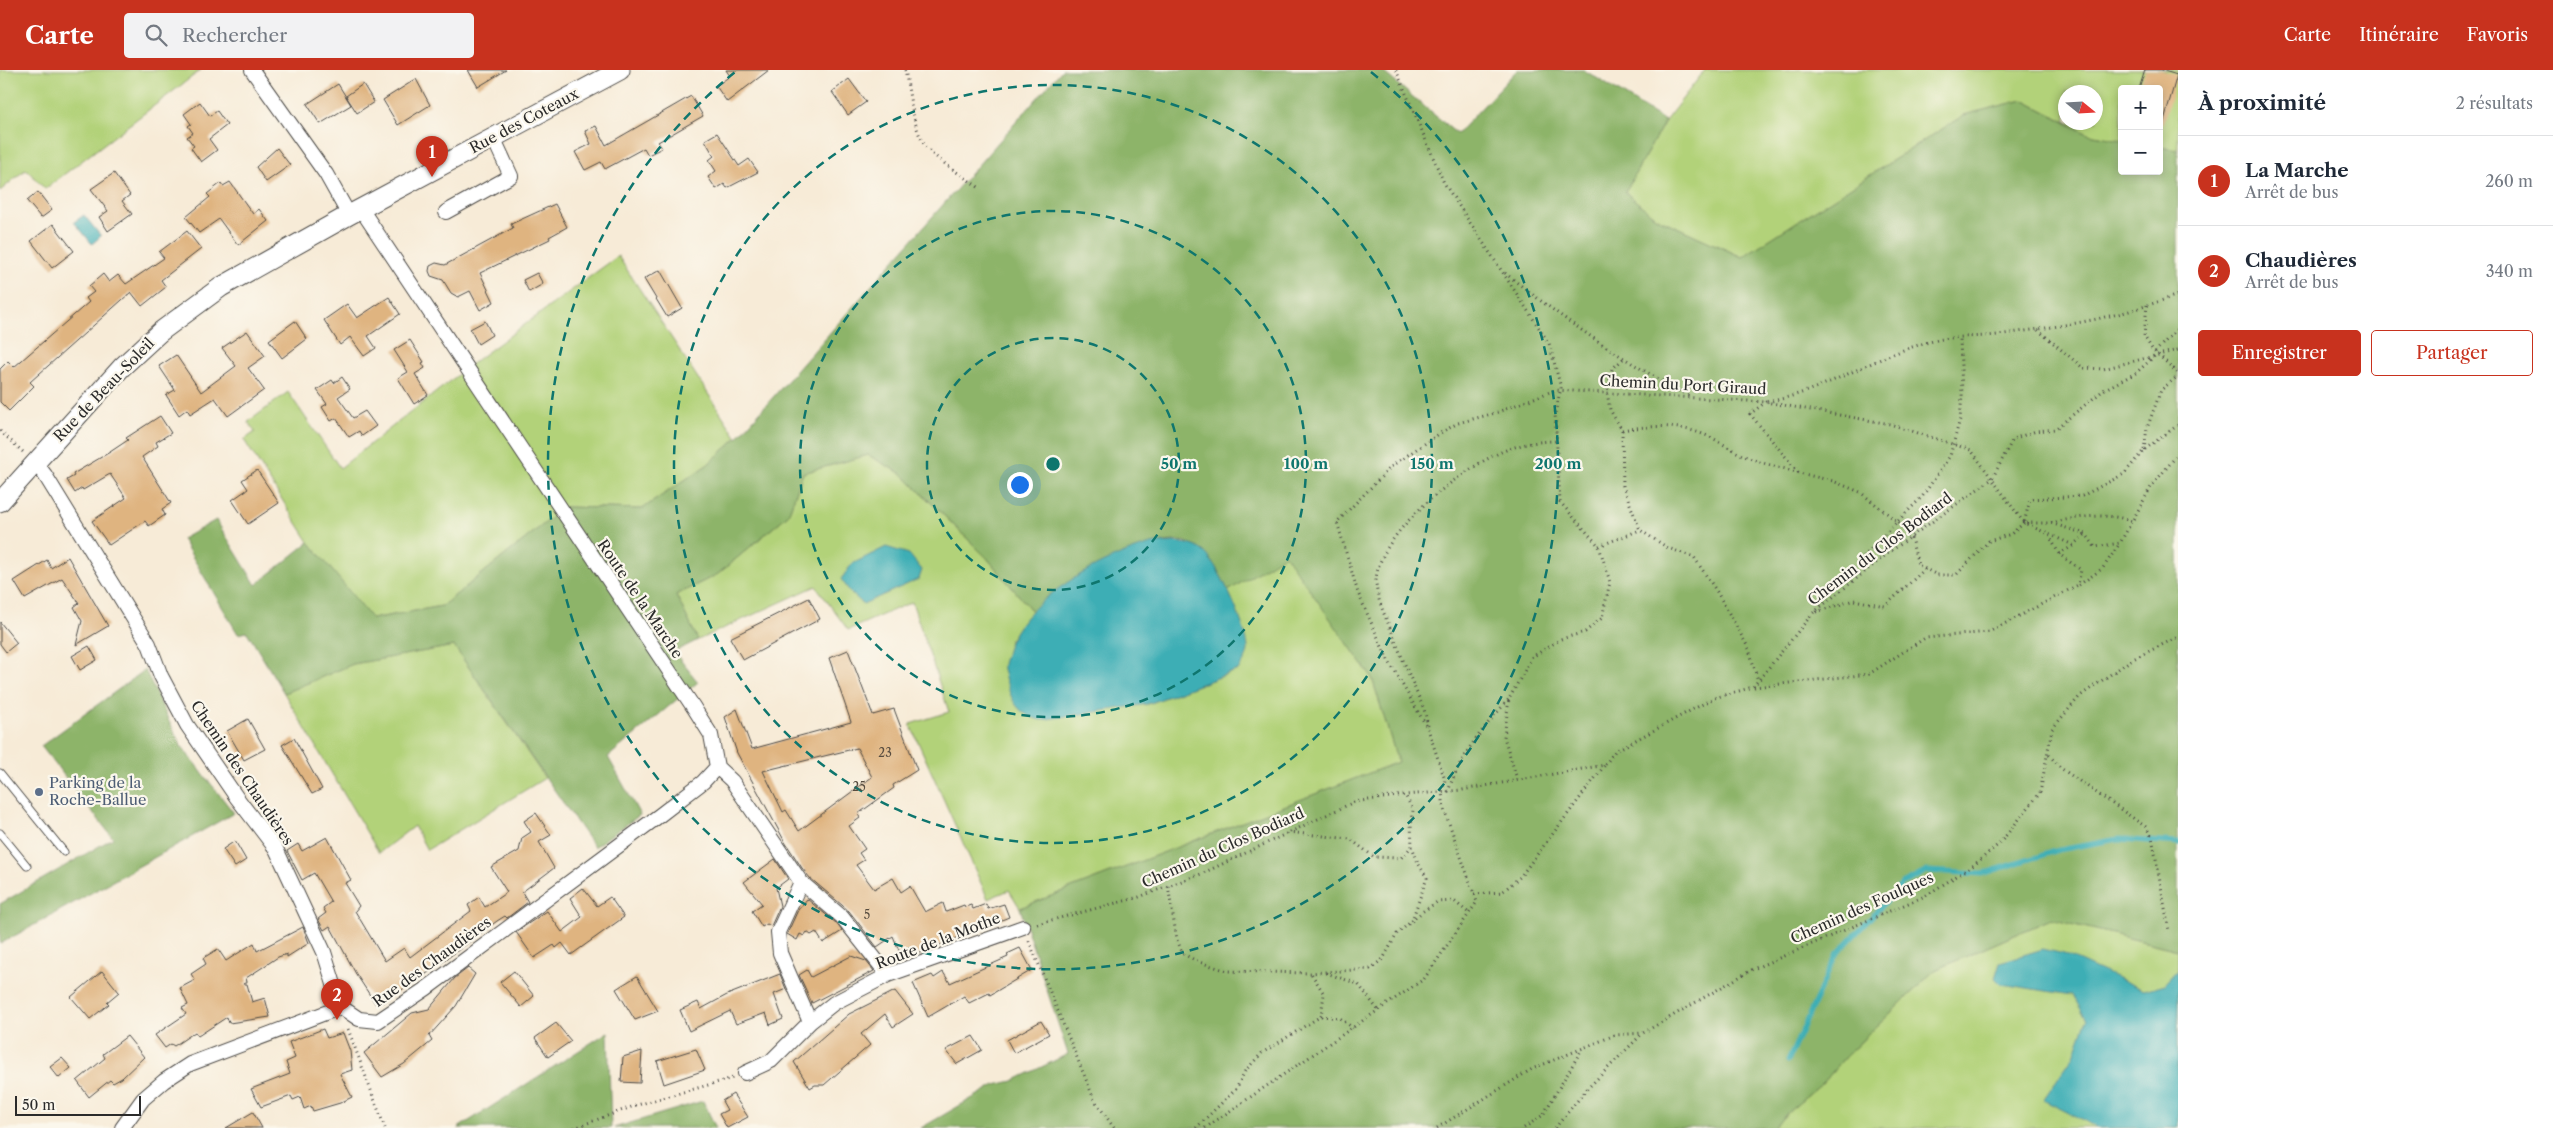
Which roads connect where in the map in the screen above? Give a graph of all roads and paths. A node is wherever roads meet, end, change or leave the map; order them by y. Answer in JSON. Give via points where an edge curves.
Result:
{"nodes":[{"id":1,"x":252,"y":70,"type":"edge"},
{"id":2,"x":620,"y":70,"type":"edge"},
{"id":3,"x":905,"y":70,"type":"edge"},
{"id":4,"x":1396,"y":70,"type":"edge"},
{"id":5,"x":493,"y":137,"type":"junction"},
{"id":6,"x":981,"y":189,"type":"dead end"},
{"id":7,"x":355,"y":212,"type":"junction"},
{"id":8,"x":446,"y":212,"type":"dead end"},
{"id":9,"x":1502,"y":271,"type":"junction"},
{"id":10,"x":2178,"y":295,"type":"edge"},
{"id":11,"x":2147,"y":305,"type":"junction"},
{"id":12,"x":2178,"y":328,"type":"edge"},
{"id":13,"x":2037,"y":329,"type":"junction"},
{"id":14,"x":1960,"y":337,"type":"junction"},
{"id":15,"x":2178,"y":350,"type":"edge"},
{"id":16,"x":2156,"y":353,"type":"junction"},
{"id":17,"x":1623,"y":358,"type":"junction"},
{"id":18,"x":2178,"y":375,"type":"edge"},
{"id":19,"x":1561,"y":388,"type":"junction"},
{"id":20,"x":1607,"y":392,"type":"junction"},
{"id":21,"x":1691,"y":398,"type":"junction"},
{"id":22,"x":1766,"y":402,"type":"junction"},
{"id":23,"x":2178,"y":425,"type":"edge"},
{"id":24,"x":1622,"y":430,"type":"junction"},
{"id":25,"x":0,"y":432,"type":"edge"},
{"id":26,"x":1556,"y":441,"type":"junction"},
{"id":27,"x":1953,"y":442,"type":"junction"},
{"id":28,"x":2144,"y":450,"type":"junction"},
{"id":29,"x":2178,"y":454,"type":"edge"},
{"id":30,"x":35,"y":462,"type":"junction"},
{"id":31,"x":1799,"y":473,"type":"junction"},
{"id":32,"x":1992,"y":479,"type":"junction"},
{"id":33,"x":0,"y":502,"type":"edge"},
{"id":34,"x":2132,"y":521,"type":"junction"},
{"id":35,"x":1898,"y":522,"type":"junction"},
{"id":36,"x":2024,"y":523,"type":"junction"},
{"id":37,"x":2050,"y":524,"type":"junction"},
{"id":38,"x":1640,"y":530,"type":"junction"},
{"id":39,"x":2086,"y":534,"type":"junction"},
{"id":40,"x":2050,"y":536,"type":"junction"},
{"id":41,"x":1911,"y":538,"type":"junction"},
{"id":42,"x":2120,"y":543,"type":"junction"},
{"id":43,"x":2073,"y":545,"type":"junction"},
{"id":44,"x":1599,"y":546,"type":"junction"},
{"id":45,"x":2059,"y":554,"type":"junction"},
{"id":46,"x":1925,"y":569,"type":"junction"},
{"id":47,"x":2078,"y":585,"type":"junction"},
{"id":48,"x":1813,"y":613,"type":"junction"},
{"id":49,"x":2178,"y":637,"type":"edge"},
{"id":50,"x":1758,"y":681,"type":"junction"},
{"id":51,"x":1753,"y":687,"type":"junction"},
{"id":52,"x":1509,"y":699,"type":"junction"},
{"id":53,"x":1428,"y":729,"type":"junction"},
{"id":54,"x":2049,"y":754,"type":"junction"},
{"id":55,"x":1605,"y":765,"type":"junction"},
{"id":56,"x":717,"y":767,"type":"junction"},
{"id":57,"x":0,"y":773,"type":"edge"},
{"id":58,"x":1517,"y":779,"type":"junction"},
{"id":59,"x":1442,"y":792,"type":"junction"},
{"id":60,"x":1448,"y":792,"type":"junction"},
{"id":61,"x":1405,"y":795,"type":"junction"},
{"id":62,"x":1288,"y":832,"type":"junction"},
{"id":63,"x":0,"y":833,"type":"edge"},
{"id":64,"x":1412,"y":846,"type":"junction"},
{"id":65,"x":64,"y":852,"type":"dead end"},
{"id":66,"x":27,"y":866,"type":"dead end"},
{"id":67,"x":801,"y":882,"type":"junction"},
{"id":68,"x":1168,"y":886,"type":"junction"},
{"id":69,"x":1474,"y":894,"type":"junction"},
{"id":70,"x":1470,"y":914,"type":"junction"},
{"id":71,"x":1412,"y":921,"type":"junction"},
{"id":72,"x":1023,"y":927,"type":"junction"},
{"id":73,"x":2169,"y":930,"type":"dead end"},
{"id":74,"x":1310,"y":972,"type":"junction"},
{"id":75,"x":1323,"y":972,"type":"junction"},
{"id":76,"x":888,"y":975,"type":"junction"},
{"id":77,"x":341,"y":1008,"type":"junction"},
{"id":78,"x":1378,"y":1010,"type":"junction"},
{"id":79,"x":1321,"y":1016,"type":"junction"},
{"id":80,"x":810,"y":1022,"type":"junction"},
{"id":81,"x":1353,"y":1028,"type":"junction"},
{"id":82,"x":1643,"y":1033,"type":"junction"},
{"id":83,"x":1583,"y":1048,"type":"junction"},
{"id":84,"x":745,"y":1073,"type":"joint"},
{"id":85,"x":122,"y":1128,"type":"edge"},
{"id":86,"x":385,"y":1128,"type":"edge"},
{"id":87,"x":574,"y":1128,"type":"edge"},
{"id":88,"x":1114,"y":1128,"type":"edge"},
{"id":89,"x":1196,"y":1128,"type":"edge"},
{"id":90,"x":1205,"y":1128,"type":"edge"},
{"id":91,"x":1437,"y":1128,"type":"edge"},
{"id":92,"x":1524,"y":1128,"type":"edge"},
{"id":93,"x":1555,"y":1128,"type":"edge"}],
"edges":[{"from":1,"to":7,"type":"street","name":"Route de la Marche"},
{"from":2,"to":5,"type":"street","name":"Rue des Coteaux"},
{"from":3,"to":6,"type":"path","via":[[917,126],[925,146]]},
{"from":4,"to":9,"type":"path","via":[[1444,183]]},
{"from":5,"to":7,"type":"street","name":"Rue des Coteaux"},
{"from":5,"to":8,"type":"street","via":[[511,176]]},
{"from":7,"to":30,"type":"street","name":"Rue de Beau-Soleil","via":[[221,287],[160,332],[122,367]]},
{"from":7,"to":56,"type":"street","name":"Route de la Marche","via":[[694,708],[710,735]]},
{"from":9,"to":17,"type":"path","via":[[1565,321]]},
{"from":9,"to":19,"type":"path","via":[[1549,343]]},
{"from":10,"to":11,"type":"path","name":"Chemin du Port Giraud"},
{"from":11,"to":13,"type":"path","name":"Chemin du Port Giraud","via":[[2105,318]]},
{"from":11,"to":16,"type":"path","via":[[2144,336]]},
{"from":12,"to":16,"type":"path"},
{"from":13,"to":14,"type":"path","name":"Chemin du Port Giraud"},
{"from":13,"to":16,"type":"path","via":[[2083,368],[2103,369]]},
{"from":14,"to":22,"type":"path","name":"Chemin du Port Giraud","via":[[1903,348],[1856,368],[1823,387]]},
{"from":14,"to":27,"type":"path","via":[[1962,395],[1960,419]]},
{"from":15,"to":16,"type":"path"},
{"from":16,"to":18,"type":"path"},
{"from":16,"to":32,"type":"path","via":[[2136,373],[2105,389],[2056,428],[2013,439]]},
{"from":17,"to":20,"type":"path","via":[[1612,370]]},
{"from":17,"to":21,"type":"path"},
{"from":18,"to":28,"type":"path","via":[[2161,390],[2147,428]]},
{"from":19,"to":20,"type":"path","name":"Chemin du Port Giraud"},
{"from":19,"to":26,"type":"path","via":[[1555,413]]},
{"from":19,"to":53,"type":"path","via":[[1495,413],[1458,422],[1393,465],[1337,522],[1362,601],[1387,658]]},
{"from":20,"to":21,"type":"path","name":"Chemin du Port Giraud"},
{"from":20,"to":24,"type":"path","via":[[1610,410]]},
{"from":21,"to":22,"type":"path","name":"Chemin du Port Giraud"},
{"from":22,"to":27,"type":"path","via":[[1890,424]]},
{"from":22,"to":31,"type":"path","via":[[1750,414]]},
{"from":23,"to":28,"type":"path"},
{"from":24,"to":31,"type":"path","via":[[1649,426],[1681,428],[1709,437],[1764,464]]},
{"from":24,"to":38,"type":"path","via":[[1623,486]]},
{"from":25,"to":30,"type":"path"},
{"from":26,"to":44,"type":"path","via":[[1560,502]]},
{"from":26,"to":53,"type":"path","via":[[1526,444],[1497,454],[1466,472],[1411,519],[1382,557],[1376,580],[1379,605],[1424,709]]},
{"from":27,"to":32,"type":"path","via":[[1971,450]]},
{"from":27,"to":35,"type":"path","via":[[1950,456],[1922,498]]},
{"from":28,"to":36,"type":"path","via":[[2124,474],[2082,496],[2030,500]]},
{"from":29,"to":34,"type":"path","via":[[2151,487]]},
{"from":30,"to":33,"type":"street","name":"Rue de Beau-Soleil"},
{"from":30,"to":77,"type":"street","name":"Chemin des Chaudières","via":[[149,644],[161,676],[187,725],[276,849],[324,952]]},
{"from":31,"to":35,"type":"path","via":[[1860,492]]},
{"from":32,"to":36,"type":"path"},
{"from":32,"to":41,"type":"path","name":"Chemin du Clos Bodiard"},
{"from":34,"to":37,"type":"path","via":[[2108,516],[2072,518]]},
{"from":34,"to":42,"type":"path"},
{"from":35,"to":41,"type":"path"},
{"from":35,"to":48,"type":"path"},
{"from":36,"to":37,"type":"path"},
{"from":36,"to":40,"type":"path"},
{"from":36,"to":46,"type":"path","via":[[2011,534],[1989,541],[1956,575],[1938,575]]},
{"from":37,"to":39,"type":"path"},
{"from":38,"to":44,"type":"path"},
{"from":38,"to":50,"type":"path","via":[[1668,548],[1694,557],[1749,649]]},
{"from":39,"to":42,"type":"path","via":[[2095,547]]},
{"from":39,"to":43,"type":"path"},
{"from":40,"to":43,"type":"path"},
{"from":40,"to":45,"type":"path"},
{"from":41,"to":46,"type":"path","via":[[1918,565]]},
{"from":41,"to":48,"type":"path","name":"Chemin du Clos Bodiard"},
{"from":42,"to":47,"type":"path","via":[[2103,568]]},
{"from":43,"to":45,"type":"path"},
{"from":44,"to":52,"type":"path","via":[[1610,582],[1602,618],[1585,632],[1561,639],[1532,657]]},
{"from":45,"to":47,"type":"path","via":[[2081,570]]},
{"from":46,"to":48,"type":"path","via":[[1885,606],[1854,600]]},
{"from":47,"to":51,"type":"path","via":[[1989,632],[1925,638],[1869,674]]},
{"from":48,"to":50,"type":"path","name":"Chemin du Clos Bodiard"},
{"from":49,"to":54,"type":"path","name":"Chemin des Foulques","via":[[2131,660],[2080,696],[2052,729]]},
{"from":50,"to":51,"type":"path","name":"Chemin du Clos Bodiard"},
{"from":51,"to":55,"type":"path","via":[[1714,698],[1615,751]]},
{"from":52,"to":58,"type":"path","via":[[1504,737]]},
{"from":52,"to":60,"type":"path","via":[[1456,768]]},
{"from":53,"to":59,"type":"path","via":[[1445,780]]},
{"from":54,"to":73,"type":"path","via":[[2062,769],[2146,827],[2152,837]]},
{"from":54,"to":82,"type":"path","name":"Chemin des Foulques","via":[[2040,793],[2000,843],[1974,865],[1925,896],[1753,969]]},
{"from":55,"to":58,"type":"path","name":"Chemin du Clos Bodiard"},
{"from":55,"to":69,"type":"path","via":[[1520,877],[1502,892]]},
{"from":56,"to":67,"type":"street","via":[[732,782]]},
{"from":56,"to":77,"type":"street","name":"Rue des Chaudières","via":[[660,815],[378,1021],[359,1019]]},
{"from":57,"to":65,"type":"lane"},
{"from":58,"to":60,"type":"path","name":"Chemin du Clos Bodiard"},
{"from":59,"to":60,"type":"path","name":"Chemin du Clos Bodiard"},
{"from":59,"to":61,"type":"path","name":"Chemin du Clos Bodiard"},
{"from":59,"to":69,"type":"path","via":[[1444,809]]},
{"from":61,"to":62,"type":"path","name":"Chemin du Clos Bodiard","via":[[1354,802]]},
{"from":61,"to":64,"type":"path","via":[[1413,810]]},
{"from":62,"to":64,"type":"path","via":[[1350,839],[1374,857],[1401,858]]},
{"from":62,"to":68,"type":"path","name":"Chemin du Clos Bodiard","via":[[1201,874]]},
{"from":63,"to":66,"type":"lane"},
{"from":64,"to":71,"type":"path","via":[[1427,878]]},
{"from":67,"to":76,"type":"street","via":[[842,917]]},
{"from":67,"to":80,"type":"street","via":[[778,932],[780,953]]},
{"from":68,"to":72,"type":"path","name":"Chemin du Clos Bodiard","via":[[1139,897]]},
{"from":68,"to":74,"type":"path","via":[[1177,940],[1184,954],[1228,970]]},
{"from":69,"to":70,"type":"path","via":[[1477,902]]},
{"from":70,"to":71,"type":"path","via":[[1454,901],[1437,902]]},
{"from":70,"to":78,"type":"path","via":[[1424,979]]},
{"from":71,"to":75,"type":"path","via":[[1397,934],[1383,959],[1370,969]]},
{"from":72,"to":76,"type":"street","name":"Route de la Mothe"},
{"from":72,"to":88,"type":"path","via":[[1094,1099]]},
{"from":74,"to":75,"type":"path"},
{"from":74,"to":79,"type":"path","via":[[1324,994]]},
{"from":75,"to":78,"type":"path","via":[[1358,984]]},
{"from":76,"to":80,"type":"street","name":"Route de la Mothe","via":[[834,1004]]},
{"from":77,"to":85,"type":"street","via":[[190,1064],[144,1099]]},
{"from":77,"to":86,"type":"path"},
{"from":78,"to":81,"type":"path"},
{"from":79,"to":81,"type":"path","via":[[1340,1018]]},
{"from":79,"to":89,"type":"path","via":[[1262,1053],[1236,1089]]},
{"from":80,"to":84,"type":"street","name":"Route de la Mothe","via":[[771,1061]]},
{"from":81,"to":90,"type":"path"},
{"from":82,"to":83,"type":"path","via":[[1615,1035]]},
{"from":82,"to":93,"type":"path","name":"Chemin des Foulques","via":[[1587,1089]]},
{"from":83,"to":91,"type":"path","via":[[1532,1070]]},
{"from":83,"to":92,"type":"path","via":[[1544,1115]]},
{"from":84,"to":87,"type":"path","via":[[720,1084],[638,1105]]}]}
